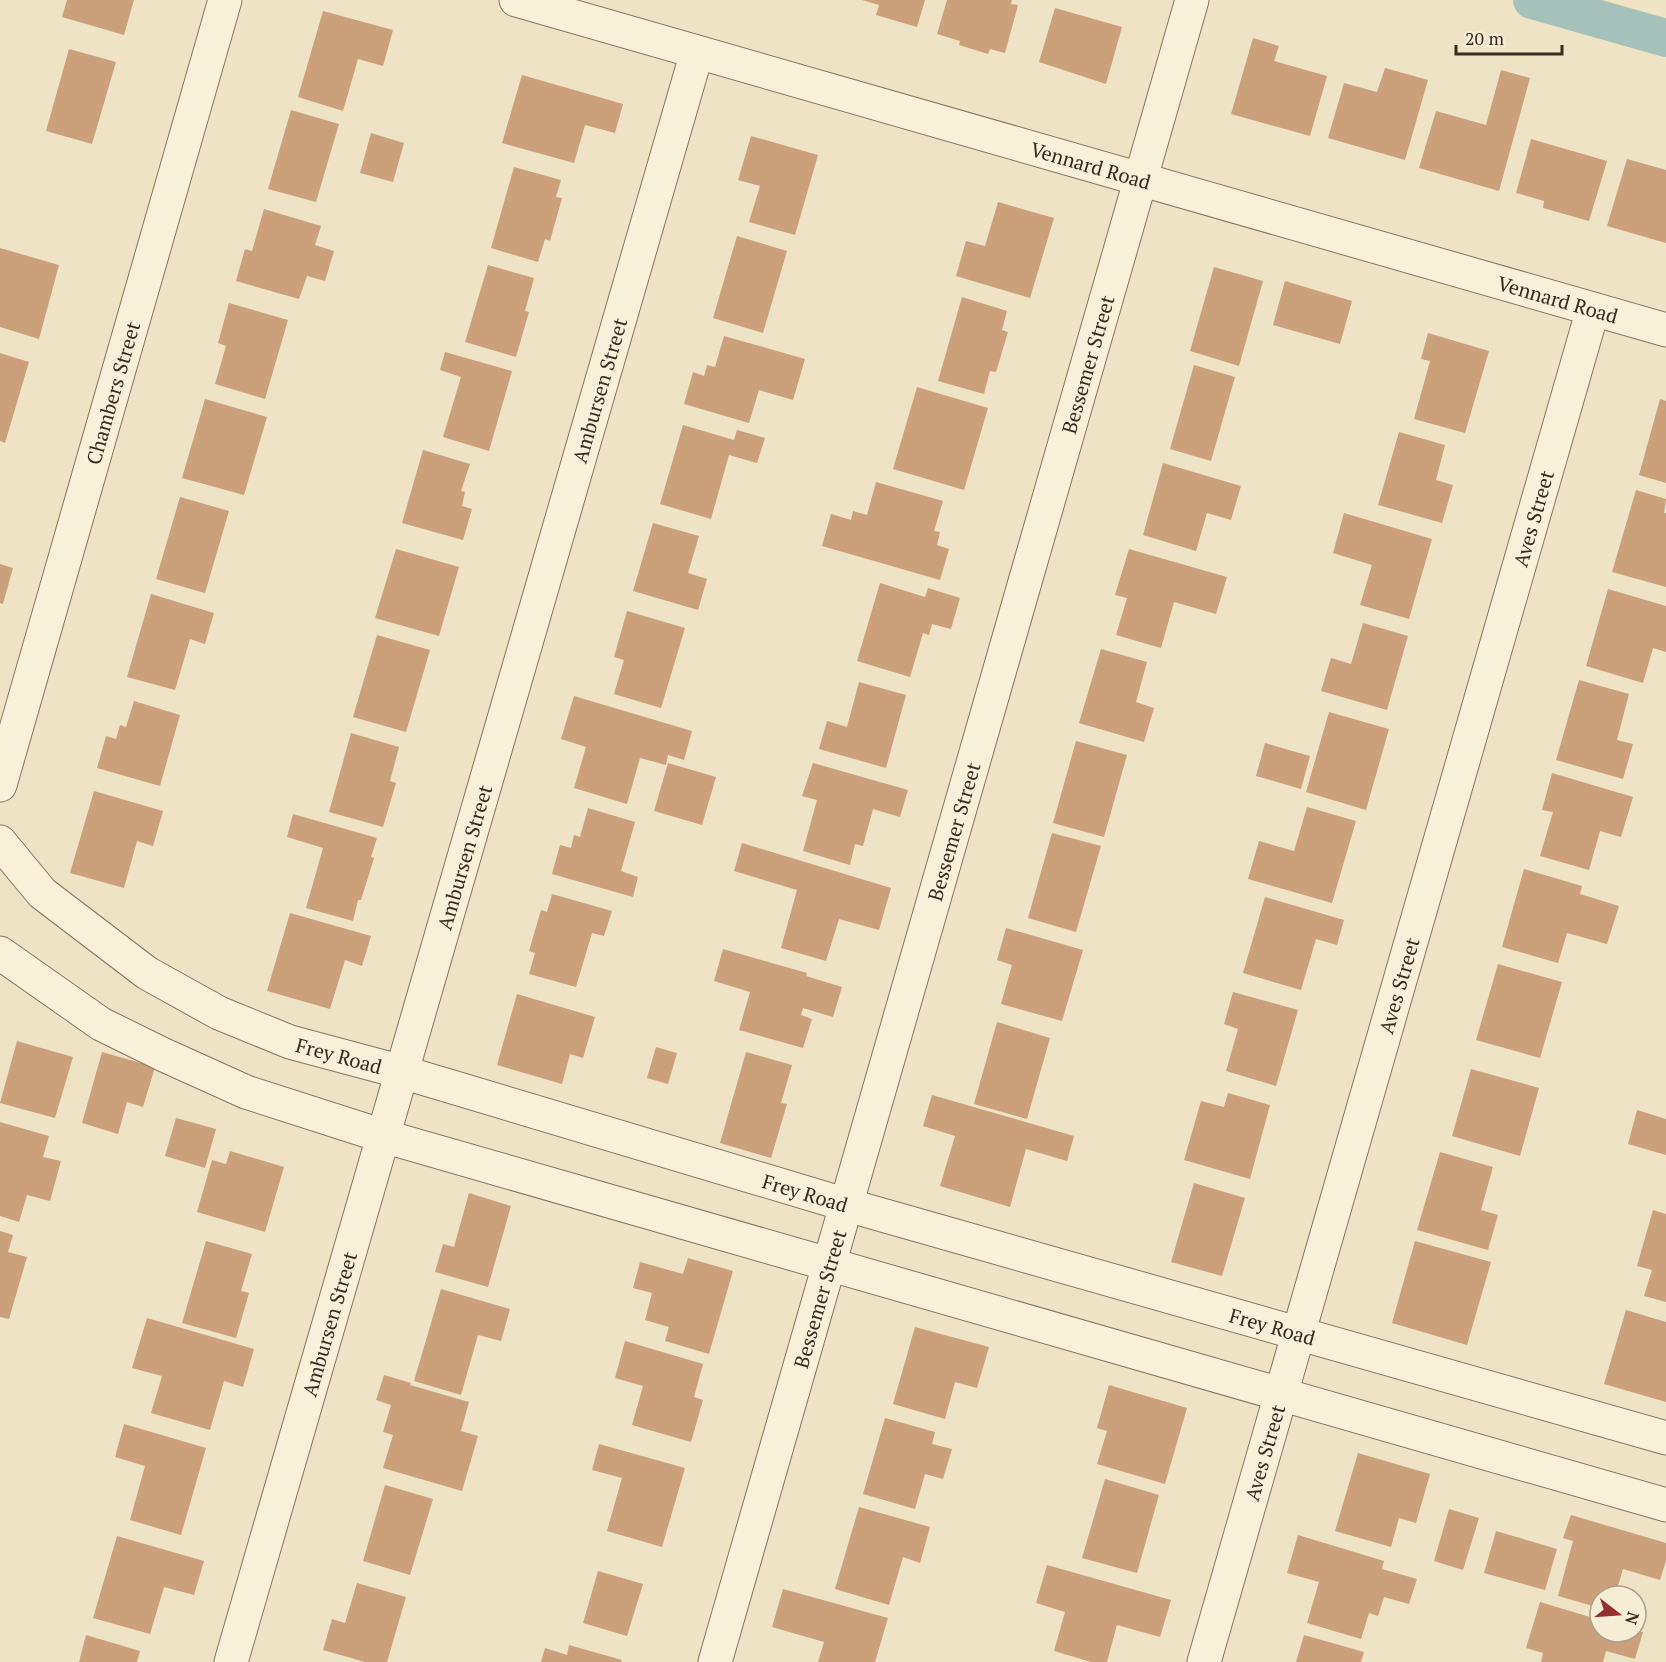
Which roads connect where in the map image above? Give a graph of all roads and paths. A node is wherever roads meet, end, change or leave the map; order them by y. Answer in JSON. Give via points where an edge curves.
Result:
{"nodes":[{"id":1,"x":225,"y":0,"type":"edge"},
{"id":2,"x":516,"y":0,"type":"edge"},
{"id":3,"x":1192,"y":0,"type":"edge"},
{"id":4,"x":698,"y":52,"type":"junction"},
{"id":5,"x":1142,"y":180,"type":"junction"},
{"id":6,"x":1593,"y":309,"type":"junction"},
{"id":7,"x":1666,"y":330,"type":"edge"},
{"id":8,"x":0,"y":785,"type":"edge"},
{"id":9,"x":0,"y":842,"type":"edge"},
{"id":10,"x":0,"y":953,"type":"edge"},
{"id":11,"x":402,"y":1072,"type":"junction"},
{"id":12,"x":383,"y":1136,"type":"junction"},
{"id":13,"x":847,"y":1205,"type":"junction"},
{"id":14,"x":830,"y":1265,"type":"junction"},
{"id":15,"x":1298,"y":1334,"type":"junction"},
{"id":16,"x":1281,"y":1394,"type":"junction"},
{"id":17,"x":1666,"y":1438,"type":"edge"},
{"id":18,"x":1666,"y":1505,"type":"edge"},
{"id":19,"x":231,"y":1662,"type":"edge"},
{"id":20,"x":715,"y":1662,"type":"edge"},
{"id":21,"x":1204,"y":1662,"type":"edge"}],
"edges":[{"from":1,"to":8,"type":"street","name":"Chambers Street"},
{"from":2,"to":4,"type":"street","name":"Vennard Road"},
{"from":3,"to":5,"type":"street","name":"Bessemer Street"},
{"from":4,"to":5,"type":"street","name":"Vennard Road"},
{"from":4,"to":11,"type":"street","name":"Ambursen Street"},
{"from":5,"to":6,"type":"street","name":"Vennard Road"},
{"from":5,"to":13,"type":"street","name":"Bessemer Street"},
{"from":6,"to":7,"type":"street","name":"Vennard Road"},
{"from":6,"to":15,"type":"street","name":"Aves Street"},
{"from":9,"to":11,"type":"street","name":"Frey Road","via":[[42,893],[147,973],[219,1013],[290,1042]]},
{"from":10,"to":12,"type":"street","via":[[101,1024],[164,1055],[246,1092]]},
{"from":11,"to":12,"type":"street","name":"Ambursen Street"},
{"from":11,"to":13,"type":"street","name":"Frey Road"},
{"from":12,"to":14,"type":"street"},
{"from":12,"to":19,"type":"street","name":"Ambursen Street"},
{"from":13,"to":14,"type":"street","name":"Bessemer Street"},
{"from":13,"to":15,"type":"street","name":"Frey Road"},
{"from":14,"to":16,"type":"street"},
{"from":14,"to":20,"type":"street","name":"Bessemer Street"},
{"from":15,"to":16,"type":"street","name":"Aves Street"},
{"from":15,"to":17,"type":"street","name":"Frey Road"},
{"from":16,"to":18,"type":"street"},
{"from":16,"to":21,"type":"street","name":"Aves Street"}]}
